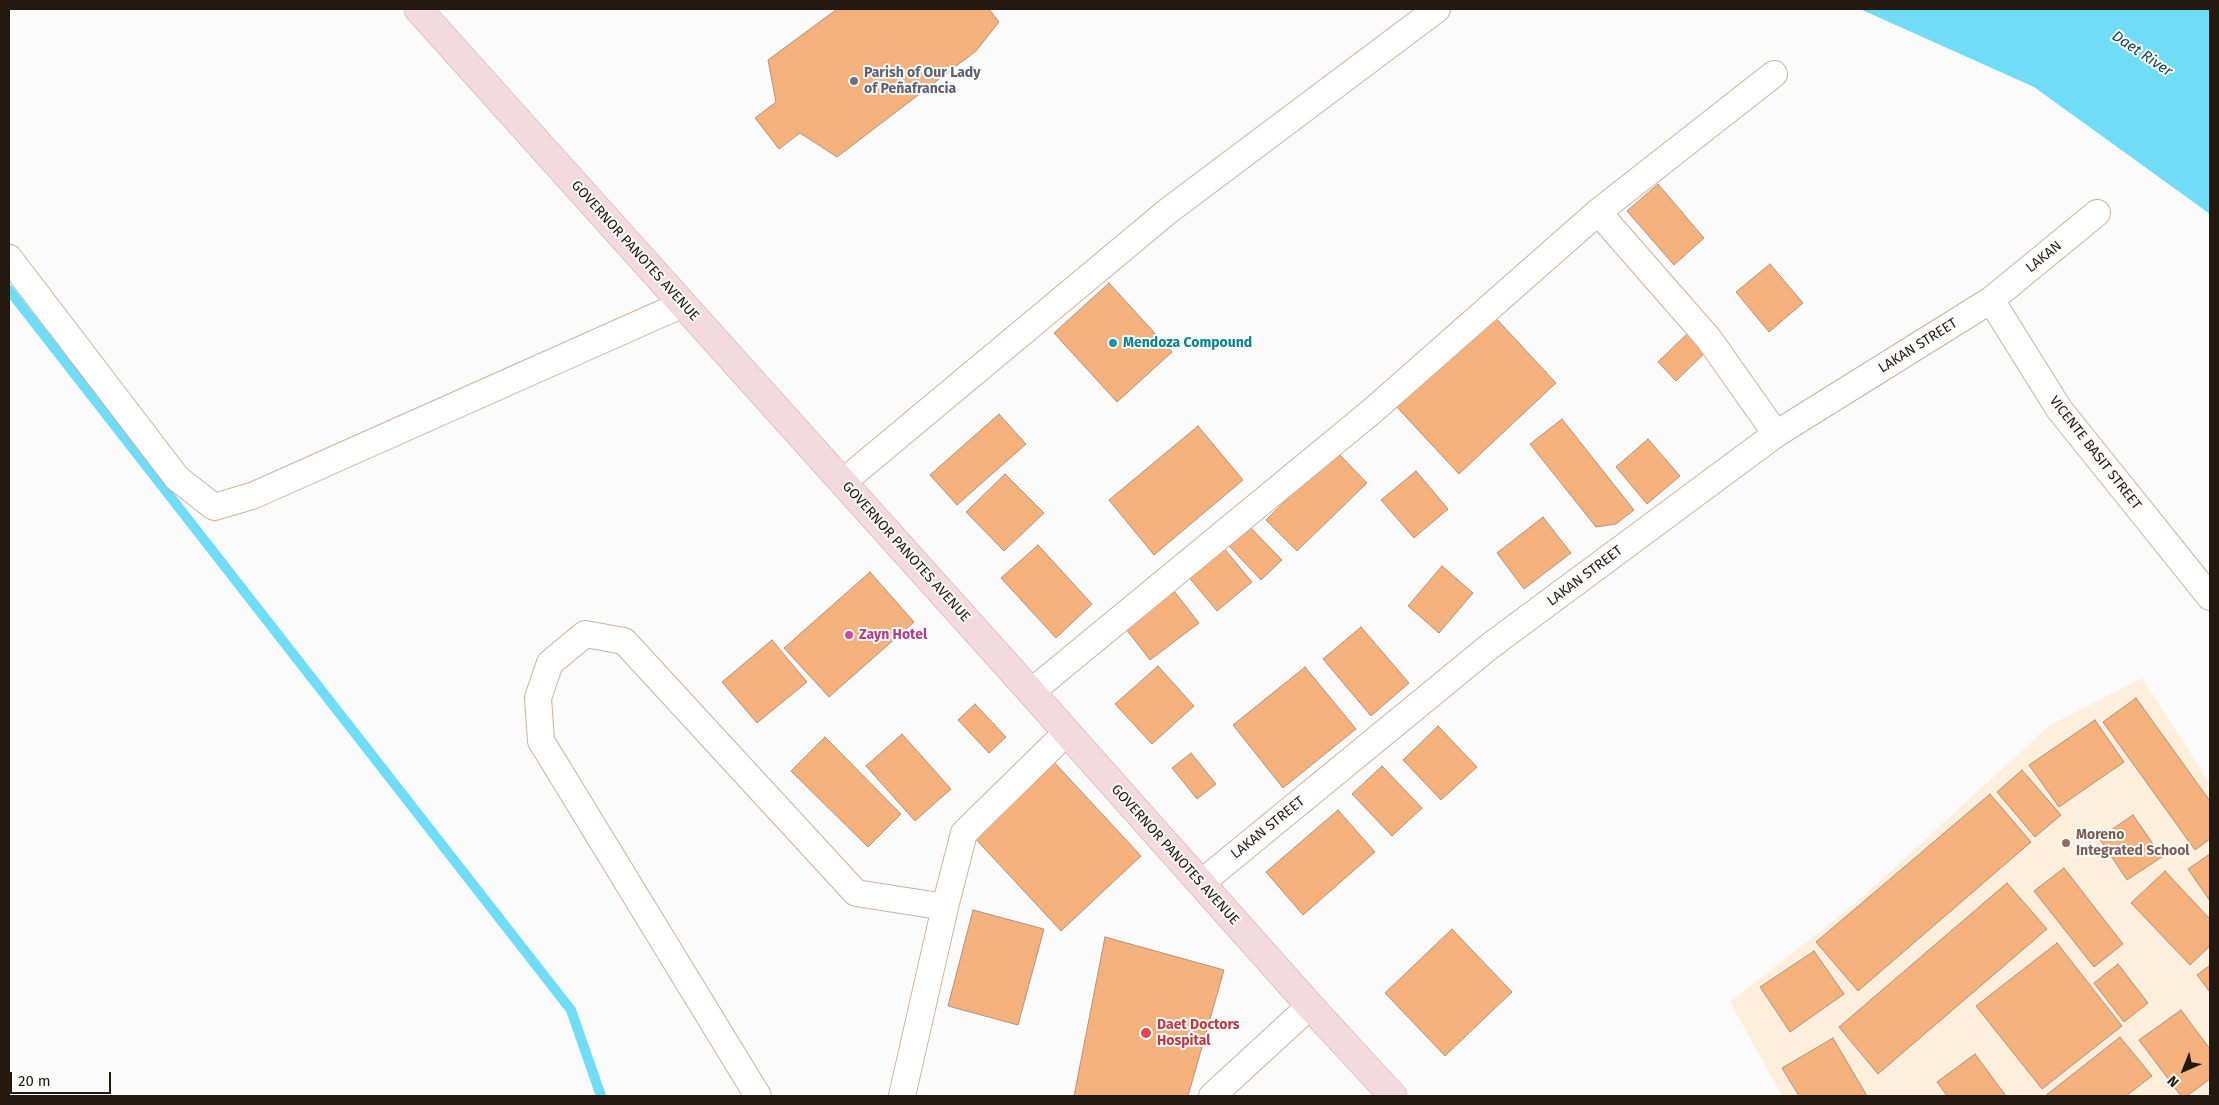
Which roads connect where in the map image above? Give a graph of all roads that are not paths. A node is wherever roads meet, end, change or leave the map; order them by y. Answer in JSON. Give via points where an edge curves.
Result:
{"nodes":[{"id":1,"x":418,"y":9,"type":"edge"},
{"id":2,"x":1437,"y":9,"type":"edge"},
{"id":3,"x":1774,"y":74,"type":"dead end"},
{"id":4,"x":1598,"y":212,"type":"junction"},
{"id":5,"x":2097,"y":213,"type":"dead end"},
{"id":6,"x":9,"y":258,"type":"edge"},
{"id":7,"x":1991,"y":300,"type":"junction"},
{"id":8,"x":683,"y":304,"type":"junction"},
{"id":9,"x":1776,"y":434,"type":"junction"},
{"id":10,"x":843,"y":482,"type":"junction"},
{"id":11,"x":2210,"y":597,"type":"edge"},
{"id":12,"x":1031,"y":692,"type":"junction"},
{"id":13,"x":1066,"y":733,"type":"junction"},
{"id":14,"x":1201,"y":883,"type":"junction"},
{"id":15,"x":944,"y":906,"type":"junction"},
{"id":16,"x":1310,"y":1006,"type":"junction"},
{"id":17,"x":758,"y":1096,"type":"edge"},
{"id":18,"x":902,"y":1096,"type":"edge"},
{"id":19,"x":1212,"y":1096,"type":"edge"},
{"id":20,"x":1393,"y":1096,"type":"edge"}],
"edges":[{"from":1,"to":8,"type":"main road","name":"GOVERNOR PANOTES AVENUE"},
{"from":2,"to":10,"type":"street","via":[[1168,211]]},
{"from":3,"to":4,"type":"street"},
{"from":4,"to":9,"type":"street","via":[[1709,339]]},
{"from":4,"to":12,"type":"street","via":[[1371,412]]},
{"from":5,"to":7,"type":"street","name":"LAKAN"},
{"from":6,"to":8,"type":"street","via":[[177,478],[214,506],[252,496]]},
{"from":7,"to":9,"type":"street","name":"LAKAN STREET"},
{"from":7,"to":11,"type":"street","name":"VICENTE BASIT STREET","via":[[2059,409]]},
{"from":8,"to":10,"type":"main road","name":"GOVERNOR PANOTES AVENUE"},
{"from":9,"to":14,"type":"street","name":"LAKAN STREET","via":[[1490,646]]},
{"from":10,"to":12,"type":"main road","name":"GOVERNOR PANOTES AVENUE"},
{"from":12,"to":13,"type":"main road","name":"GOVERNOR PANOTES AVENUE"},
{"from":13,"to":14,"type":"main road","name":"GOVERNOR PANOTES AVENUE"},
{"from":13,"to":15,"type":"street","via":[[964,833]]},
{"from":14,"to":16,"type":"main road","name":"GOVERNOR PANOTES AVENUE"},
{"from":15,"to":17,"type":"street","via":[[856,893],[624,641],[585,634],[550,663],[538,698],[541,741]]},
{"from":15,"to":18,"type":"street"},
{"from":16,"to":19,"type":"street"},
{"from":16,"to":20,"type":"main road","name":"GOVERNOR PANOTES AVENUE"}]}
